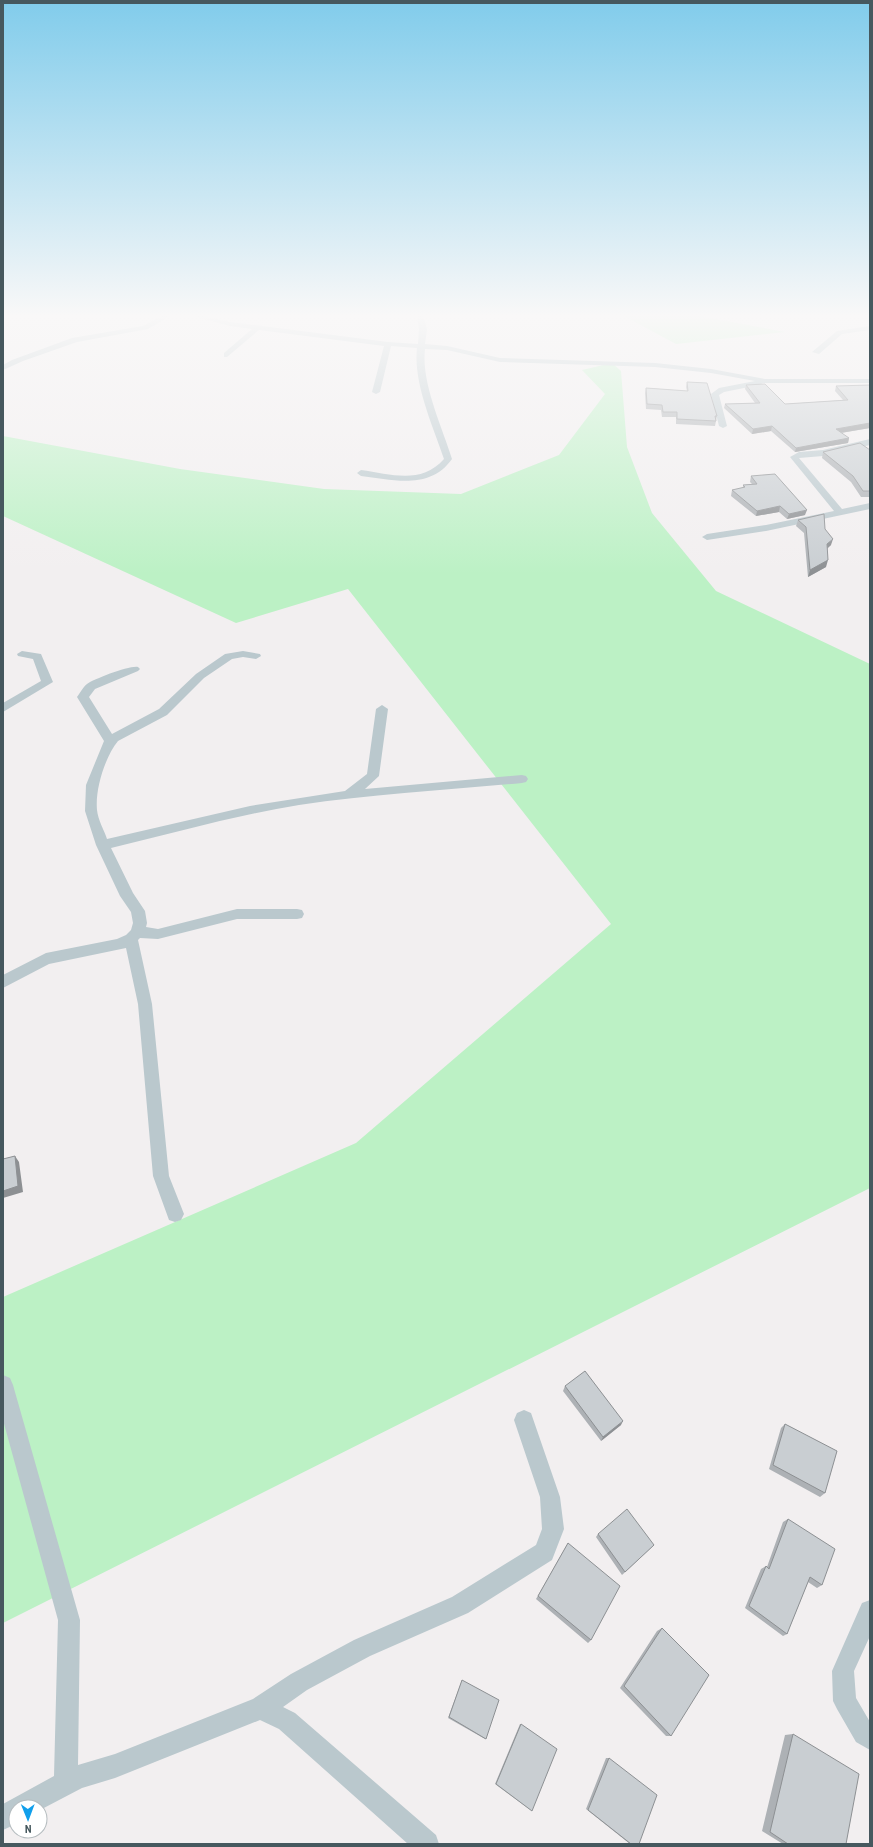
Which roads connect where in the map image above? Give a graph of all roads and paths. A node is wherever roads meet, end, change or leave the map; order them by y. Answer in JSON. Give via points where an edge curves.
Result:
{"nodes":[{"id":1,"x":431,"y":402,"type":"edge"},
{"id":2,"x":717,"y":402,"type":"edge"},
{"id":3,"x":723,"y":426,"type":"dead end"},
{"id":4,"x":870,"y":442,"type":"edge"},
{"id":5,"x":361,"y":473,"type":"dead end"},
{"id":6,"x":870,"y":506,"type":"edge"},
{"id":7,"x":839,"y":511,"type":"junction"},
{"id":8,"x":707,"y":537,"type":"dead end"},
{"id":9,"x":22,"y":654,"type":"dead end"},
{"id":10,"x":256,"y":656,"type":"dead end"},
{"id":11,"x":134,"y":669,"type":"dead end"},
{"id":12,"x":3,"y":708,"type":"edge"},
{"id":13,"x":382,"y":709,"type":"dead end"},
{"id":14,"x":110,"y":741,"type":"junction"},
{"id":15,"x":522,"y":779,"type":"dead end"},
{"id":16,"x":349,"y":794,"type":"junction"},
{"id":17,"x":104,"y":845,"type":"junction"},
{"id":18,"x":297,"y":914,"type":"dead end"},
{"id":19,"x":134,"y":936,"type":"junction"},
{"id":20,"x":3,"y":982,"type":"edge"},
{"id":21,"x":175,"y":1214,"type":"dead end"},
{"id":22,"x":3,"y":1385,"type":"edge"},
{"id":23,"x":524,"y":1420,"type":"dead end"},
{"id":24,"x":870,"y":1611,"type":"edge"},
{"id":25,"x":261,"y":1708,"type":"junction"},
{"id":26,"x":870,"y":1738,"type":"edge"},
{"id":27,"x":66,"y":1781,"type":"junction"},
{"id":28,"x":36,"y":1799,"type":"edge"},
{"id":29,"x":427,"y":1844,"type":"edge"}],
"edges":[{"from":1,"to":5,"type":"street","via":[[448,459],[444,464],[422,478]]},
{"from":2,"to":3,"type":"street"},
{"from":4,"to":7,"type":"street","via":[[823,454],[794,457]]},
{"from":6,"to":7,"type":"street"},
{"from":7,"to":8,"type":"street","via":[[766,528]]},
{"from":9,"to":12,"type":"street","via":[[37,656],[47,682]]},
{"from":10,"to":14,"type":"street","via":[[229,656],[200,676],[159,715]]},
{"from":11,"to":14,"type":"street","via":[[91,687],[83,697]]},
{"from":13,"to":16,"type":"street","via":[[373,776]]},
{"from":14,"to":17,"type":"street","via":[[92,785],[90,802]]},
{"from":15,"to":16,"type":"street"},
{"from":16,"to":17,"type":"street","via":[[243,811]]},
{"from":17,"to":19,"type":"street","via":[[127,896],[138,911],[140,923]]},
{"from":18,"to":19,"type":"street","via":[[237,914],[158,934]]},
{"from":19,"to":20,"type":"street","via":[[120,944],[46,960]]},
{"from":19,"to":21,"type":"street","via":[[145,1004],[161,1176]]},
{"from":22,"to":27,"type":"street","via":[[69,1620]]},
{"from":23,"to":25,"type":"street","via":[[550,1497],[553,1530],[544,1552],[460,1605],[362,1648],[299,1682]]},
{"from":24,"to":26,"type":"street","via":[[843,1671],[845,1701],[864,1734]]},
{"from":25,"to":27,"type":"street","via":[[115,1766],[97,1769]]},
{"from":25,"to":29,"type":"street","via":[[287,1721]]},
{"from":27,"to":28,"type":"street"}]}
